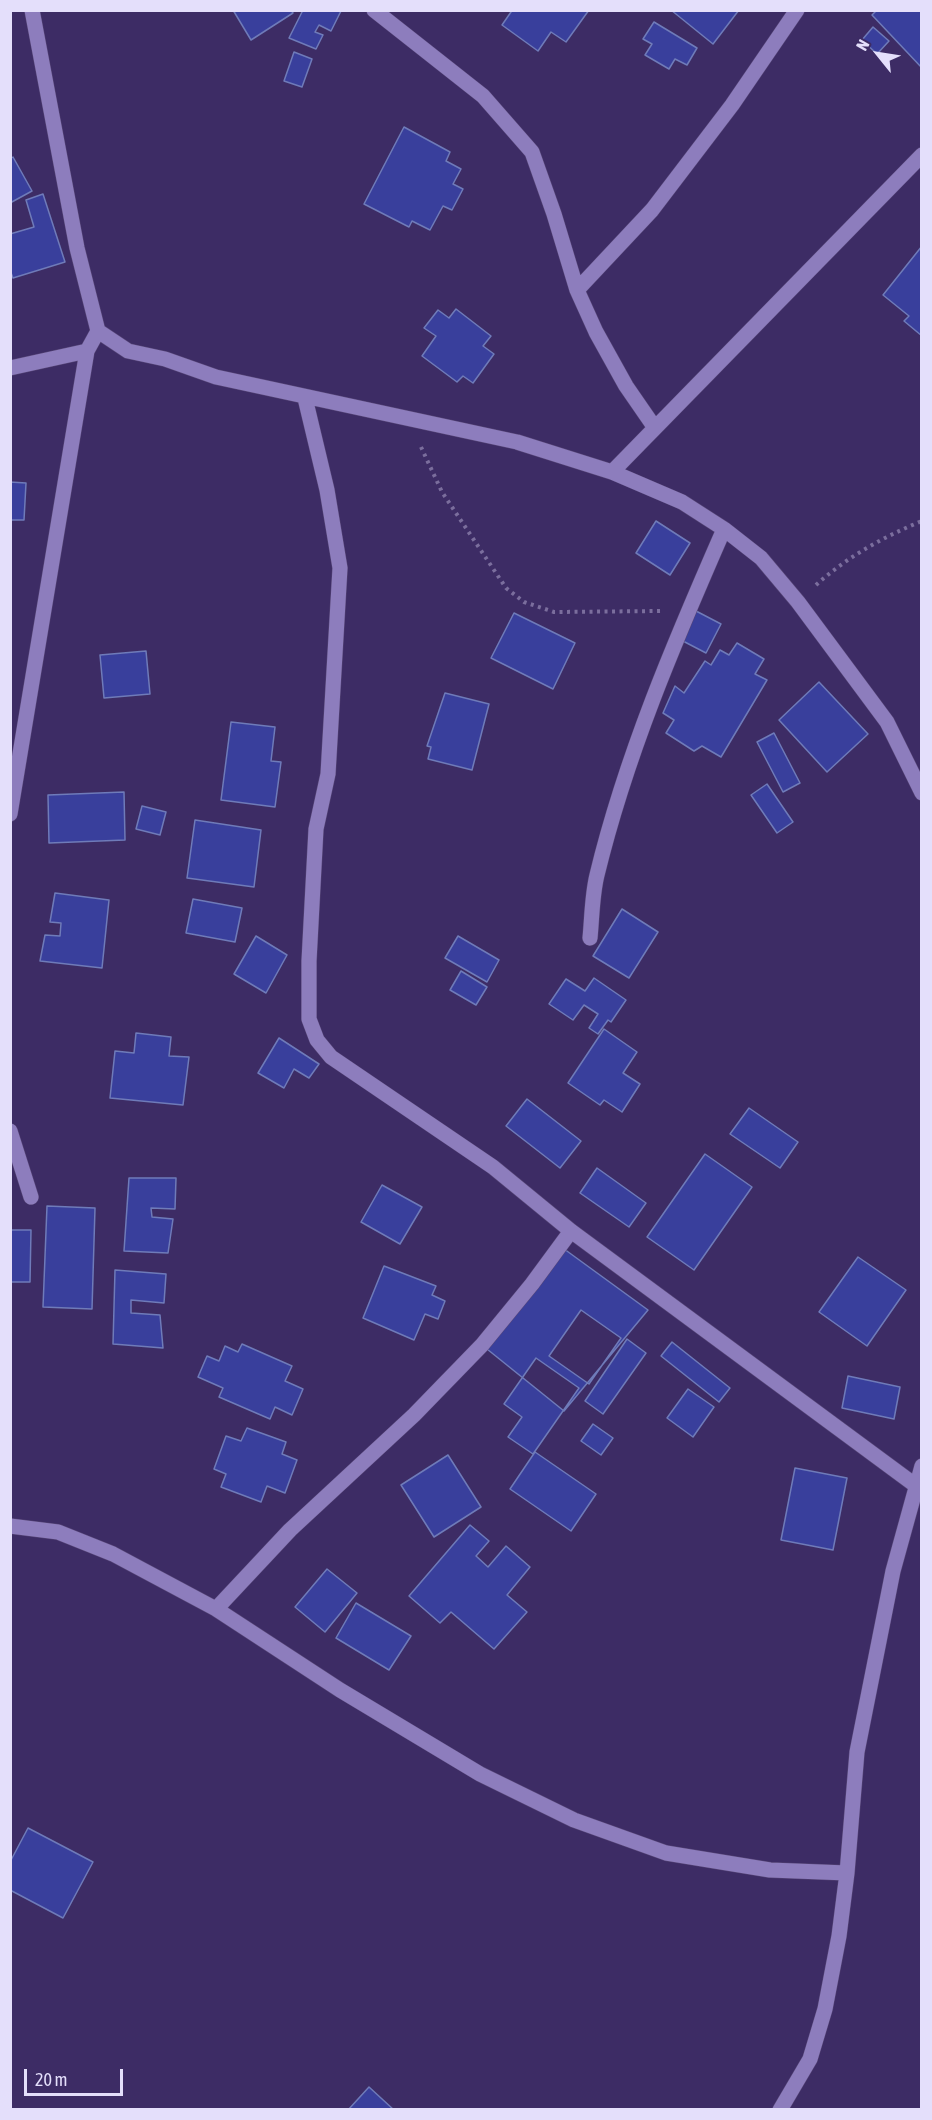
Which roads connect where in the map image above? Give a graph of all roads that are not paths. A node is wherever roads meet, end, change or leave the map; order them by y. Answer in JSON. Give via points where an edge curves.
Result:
{"nodes":[{"id":1,"x":32,"y":10,"type":"edge"},
{"id":2,"x":375,"y":10,"type":"edge"},
{"id":3,"x":797,"y":10,"type":"edge"},
{"id":4,"x":921,"y":155,"type":"edge"},
{"id":5,"x":577,"y":290,"type":"junction"},
{"id":6,"x":98,"y":332,"type":"junction"},
{"id":7,"x":87,"y":351,"type":"junction"},
{"id":8,"x":10,"y":368,"type":"edge"},
{"id":9,"x":305,"y":398,"type":"junction"},
{"id":10,"x":655,"y":428,"type":"junction"},
{"id":11,"x":612,"y":472,"type":"junction"},
{"id":12,"x":724,"y":529,"type":"junction"},
{"id":13,"x":921,"y":793,"type":"edge"},
{"id":14,"x":10,"y":814,"type":"edge"},
{"id":15,"x":590,"y":938,"type":"dead end"},
{"id":16,"x":10,"y":1131,"type":"edge"},
{"id":17,"x":31,"y":1197,"type":"dead end"},
{"id":18,"x":571,"y":1231,"type":"junction"},
{"id":19,"x":921,"y":1466,"type":"edge"},
{"id":20,"x":915,"y":1485,"type":"junction"},
{"id":21,"x":10,"y":1526,"type":"edge"},
{"id":22,"x":216,"y":1609,"type":"junction"},
{"id":23,"x":847,"y":1873,"type":"junction"},
{"id":24,"x":780,"y":2109,"type":"edge"}],
"edges":[{"from":1,"to":6,"type":"street","via":[[73,227]]},
{"from":2,"to":5,"type":"street","via":[[483,96],[532,152]]},
{"from":3,"to":5,"type":"street","via":[[732,105],[652,210]]},
{"from":4,"to":10,"type":"street"},
{"from":5,"to":10,"type":"street","via":[[626,386]]},
{"from":6,"to":7,"type":"street"},
{"from":6,"to":9,"type":"street","via":[[128,351]]},
{"from":7,"to":8,"type":"street"},
{"from":7,"to":14,"type":"street"},
{"from":9,"to":11,"type":"street","via":[[517,442]]},
{"from":9,"to":18,"type":"street","via":[[340,568],[328,774],[316,829],[309,1019],[317,1040],[331,1057],[493,1167]]},
{"from":10,"to":11,"type":"street"},
{"from":11,"to":12,"type":"street","via":[[682,502]]},
{"from":12,"to":13,"type":"street","via":[[761,558],[798,602],[887,722]]},
{"from":12,"to":15,"type":"street","via":[[664,667],[624,784],[597,877]]},
{"from":16,"to":17,"type":"street"},
{"from":18,"to":20,"type":"street"},
{"from":18,"to":22,"type":"street","via":[[482,1345],[414,1415],[290,1530]]},
{"from":19,"to":20,"type":"street"},
{"from":20,"to":23,"type":"street","via":[[893,1571],[857,1752]]},
{"from":21,"to":22,"type":"street","via":[[58,1532],[102,1550]]},
{"from":22,"to":23,"type":"street","via":[[470,1768],[574,1820],[666,1853],[770,1870]]},
{"from":23,"to":24,"type":"street","via":[[825,2009],[810,2059]]}]}
